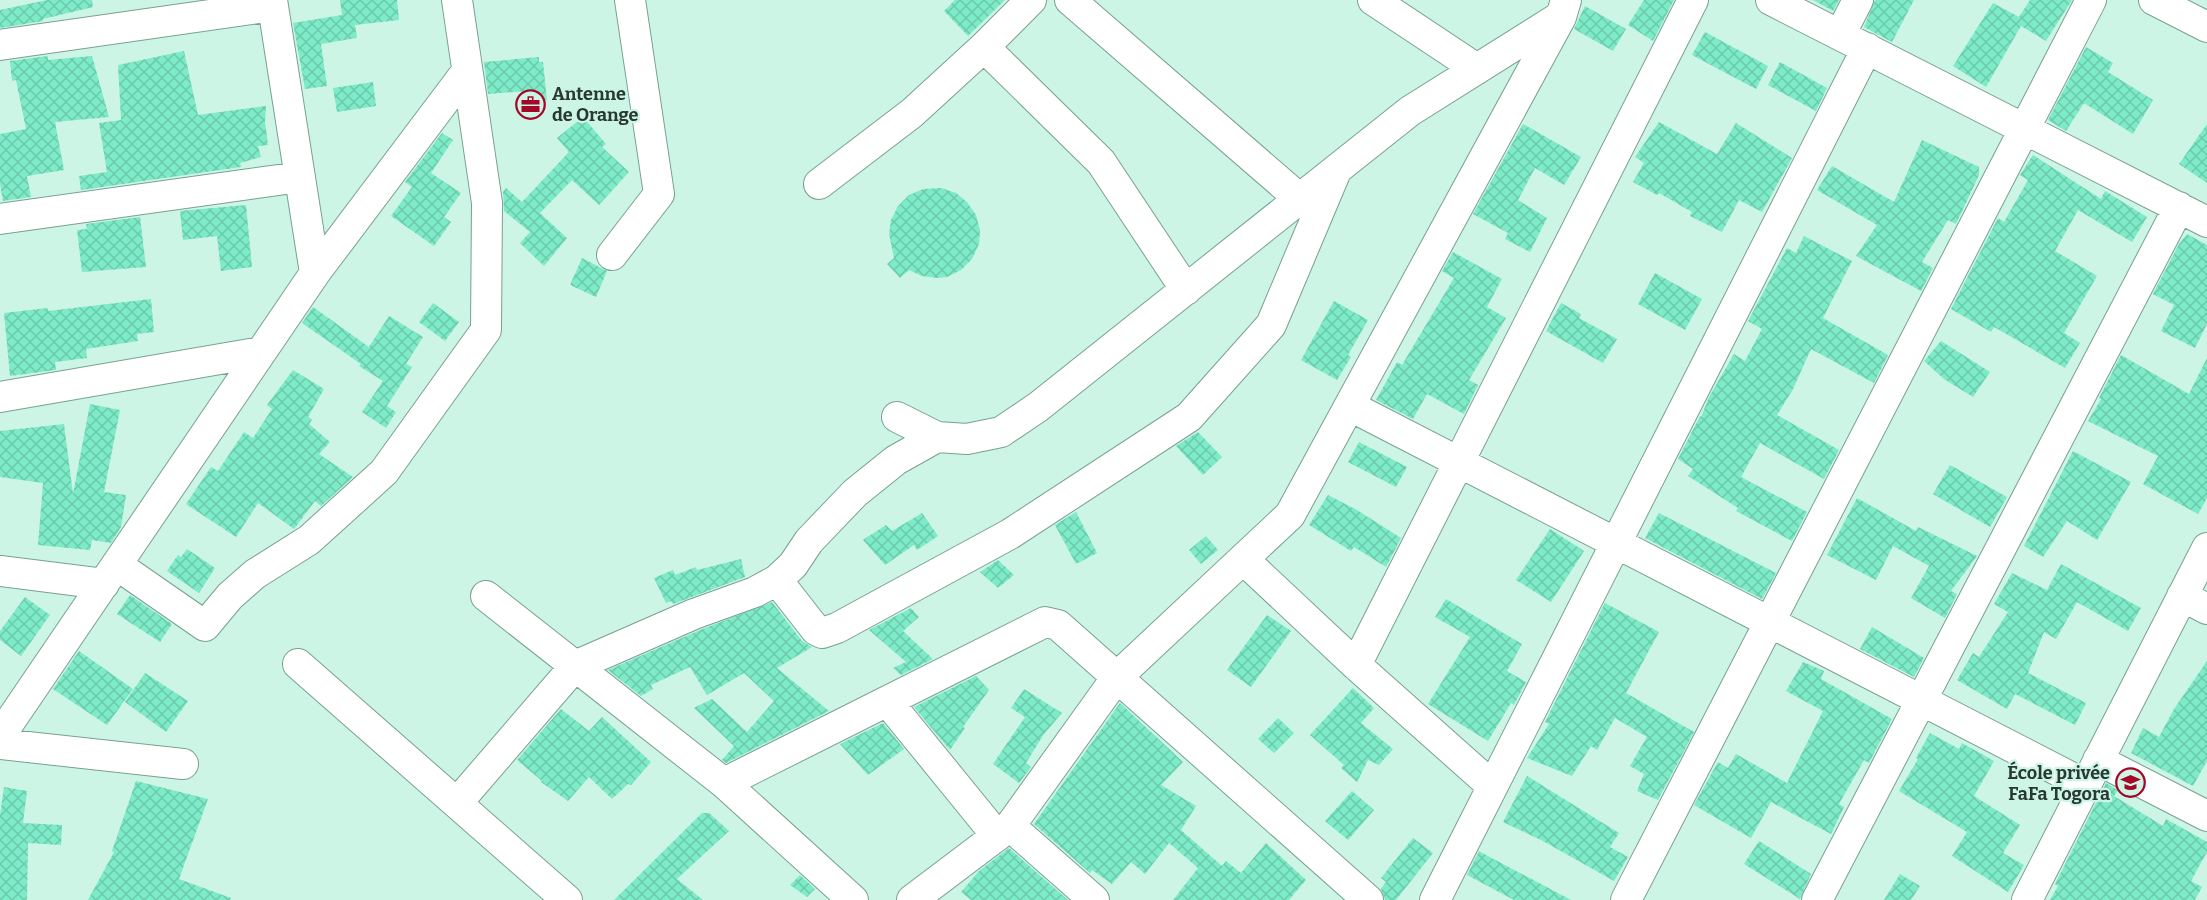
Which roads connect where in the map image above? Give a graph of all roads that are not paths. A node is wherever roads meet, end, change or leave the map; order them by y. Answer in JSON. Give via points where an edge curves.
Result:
{"nodes":[{"id":1,"x":457,"y":0,"type":"edge"},
{"id":2,"x":630,"y":0,"type":"edge"},
{"id":3,"x":1031,"y":0,"type":"edge"},
{"id":4,"x":1070,"y":0,"type":"edge"},
{"id":5,"x":1373,"y":0,"type":"edge"},
{"id":6,"x":1694,"y":0,"type":"edge"},
{"id":7,"x":1771,"y":0,"type":"edge"},
{"id":8,"x":1858,"y":0,"type":"edge"},
{"id":9,"x":2091,"y":0,"type":"edge"},
{"id":10,"x":2154,"y":0,"type":"edge"},
{"id":11,"x":272,"y":3,"type":"edge"},
{"id":12,"x":1563,"y":8,"type":"edge"},
{"id":13,"x":2207,"y":27,"type":"edge"},
{"id":14,"x":1840,"y":35,"type":"junction"},
{"id":15,"x":0,"y":45,"type":"edge"},
{"id":16,"x":984,"y":46,"type":"junction"},
{"id":17,"x":1867,"y":48,"type":"junction"},
{"id":18,"x":1477,"y":69,"type":"junction"},
{"id":19,"x":467,"y":70,"type":"junction"},
{"id":20,"x":2025,"y":129,"type":"junction"},
{"id":21,"x":1337,"y":169,"type":"junction"},
{"id":22,"x":300,"y":177,"type":"junction"},
{"id":23,"x":819,"y":184,"type":"dead end"},
{"id":24,"x":1300,"y":199,"type":"junction"},
{"id":25,"x":2179,"y":207,"type":"junction"},
{"id":26,"x":0,"y":219,"type":"edge"},
{"id":27,"x":2207,"y":222,"type":"edge"},
{"id":28,"x":612,"y":255,"type":"dead end"},
{"id":29,"x":315,"y":273,"type":"junction"},
{"id":30,"x":1186,"y":290,"type":"junction"},
{"id":31,"x":261,"y":352,"type":"junction"},
{"id":32,"x":0,"y":397,"type":"edge"},
{"id":33,"x":1350,"y":406,"type":"junction"},
{"id":34,"x":897,"y":417,"type":"dead end"},
{"id":35,"x":937,"y":436,"type":"junction"},
{"id":36,"x":1459,"y":462,"type":"junction"},
{"id":37,"x":1615,"y":542,"type":"junction"},
{"id":38,"x":2207,"y":548,"type":"edge"},
{"id":39,"x":1244,"y":559,"type":"junction"},
{"id":40,"x":0,"y":571,"type":"edge"},
{"id":41,"x":110,"y":574,"type":"junction"},
{"id":42,"x":777,"y":580,"type":"junction"},
{"id":43,"x":486,"y":596,"type":"dead end"},
{"id":44,"x":2195,"y":603,"type":"edge"},
{"id":45,"x":1770,"y":622,"type":"junction"},
{"id":46,"x":298,"y":664,"type":"dead end"},
{"id":47,"x":1356,"y":664,"type":"junction"},
{"id":48,"x":575,"y":666,"type":"junction"},
{"id":49,"x":1117,"y":677,"type":"junction"},
{"id":50,"x":1922,"y":700,"type":"junction"},
{"id":51,"x":888,"y":702,"type":"junction"},
{"id":52,"x":0,"y":736,"type":"edge"},
{"id":53,"x":0,"y":744,"type":"edge"},
{"id":54,"x":183,"y":764,"type":"dead end"},
{"id":55,"x":2092,"y":772,"type":"junction"},
{"id":56,"x":724,"y":783,"type":"junction"},
{"id":57,"x":1491,"y":785,"type":"junction"},
{"id":58,"x":457,"y":803,"type":"junction"},
{"id":59,"x":2207,"y":816,"type":"edge"},
{"id":60,"x":1004,"y":831,"type":"junction"},
{"id":61,"x":567,"y":900,"type":"edge"},
{"id":62,"x":853,"y":900,"type":"edge"},
{"id":63,"x":912,"y":900,"type":"edge"},
{"id":64,"x":1094,"y":900,"type":"edge"},
{"id":65,"x":1368,"y":900,"type":"edge"},
{"id":66,"x":1435,"y":900,"type":"edge"},
{"id":67,"x":1626,"y":900,"type":"edge"},
{"id":68,"x":1818,"y":900,"type":"edge"},
{"id":69,"x":2027,"y":900,"type":"edge"}],
"edges":[{"from":1,"to":19,"type":"street"},
{"from":2,"to":28,"type":"street","via":[[659,194]]},
{"from":3,"to":16,"type":"street"},
{"from":4,"to":24,"type":"street"},
{"from":5,"to":18,"type":"street"},
{"from":6,"to":36,"type":"street"},
{"from":7,"to":14,"type":"street"},
{"from":8,"to":14,"type":"street"},
{"from":9,"to":20,"type":"street"},
{"from":10,"to":13,"type":"street"},
{"from":11,"to":15,"type":"street"},
{"from":11,"to":22,"type":"street"},
{"from":12,"to":18,"type":"street"},
{"from":12,"to":33,"type":"street"},
{"from":14,"to":17,"type":"street"},
{"from":16,"to":23,"type":"street","via":[[912,113]]},
{"from":16,"to":30,"type":"street","via":[[1101,162]]},
{"from":17,"to":20,"type":"street"},
{"from":17,"to":37,"type":"street"},
{"from":18,"to":21,"type":"street","via":[[1410,111]]},
{"from":19,"to":29,"type":"street"},
{"from":19,"to":41,"type":"street","via":[[487,203],[486,330],[384,472],[309,540],[255,574],[205,626]]},
{"from":20,"to":25,"type":"street"},
{"from":20,"to":45,"type":"street"},
{"from":21,"to":24,"type":"street"},
{"from":21,"to":42,"type":"street","via":[[1271,325],[1189,417],[1010,534],[837,628],[822,633],[816,630]]},
{"from":22,"to":26,"type":"street"},
{"from":22,"to":29,"type":"street"},
{"from":24,"to":30,"type":"street"},
{"from":25,"to":27,"type":"street"},
{"from":25,"to":50,"type":"street"},
{"from":29,"to":31,"type":"street"},
{"from":30,"to":35,"type":"street","via":[[1001,432],[967,439]]},
{"from":31,"to":32,"type":"street"},
{"from":31,"to":41,"type":"street"},
{"from":33,"to":36,"type":"street"},
{"from":33,"to":39,"type":"street","via":[[1290,516]]},
{"from":34,"to":35,"type":"street"},
{"from":35,"to":42,"type":"street","via":[[896,460],[855,493]]},
{"from":36,"to":37,"type":"street"},
{"from":36,"to":47,"type":"street"},
{"from":37,"to":45,"type":"street"},
{"from":37,"to":57,"type":"street"},
{"from":38,"to":44,"type":"street"},
{"from":39,"to":47,"type":"street"},
{"from":39,"to":49,"type":"street"},
{"from":40,"to":41,"type":"street"},
{"from":41,"to":52,"type":"street"},
{"from":42,"to":48,"type":"street"},
{"from":43,"to":48,"type":"street"},
{"from":44,"to":55,"type":"street"},
{"from":45,"to":50,"type":"street"},
{"from":45,"to":67,"type":"street"},
{"from":46,"to":58,"type":"street"},
{"from":47,"to":57,"type":"street"},
{"from":48,"to":56,"type":"street"},
{"from":48,"to":58,"type":"street"},
{"from":49,"to":51,"type":"street","via":[[1058,625],[1045,622]]},
{"from":49,"to":60,"type":"street"},
{"from":49,"to":65,"type":"street"},
{"from":50,"to":55,"type":"street"},
{"from":50,"to":68,"type":"street"},
{"from":51,"to":56,"type":"street"},
{"from":51,"to":60,"type":"street"},
{"from":53,"to":54,"type":"street"},
{"from":55,"to":59,"type":"street"},
{"from":55,"to":69,"type":"street"},
{"from":56,"to":62,"type":"street"},
{"from":57,"to":66,"type":"street"},
{"from":58,"to":61,"type":"street"},
{"from":60,"to":63,"type":"street"},
{"from":60,"to":64,"type":"street"}]}
